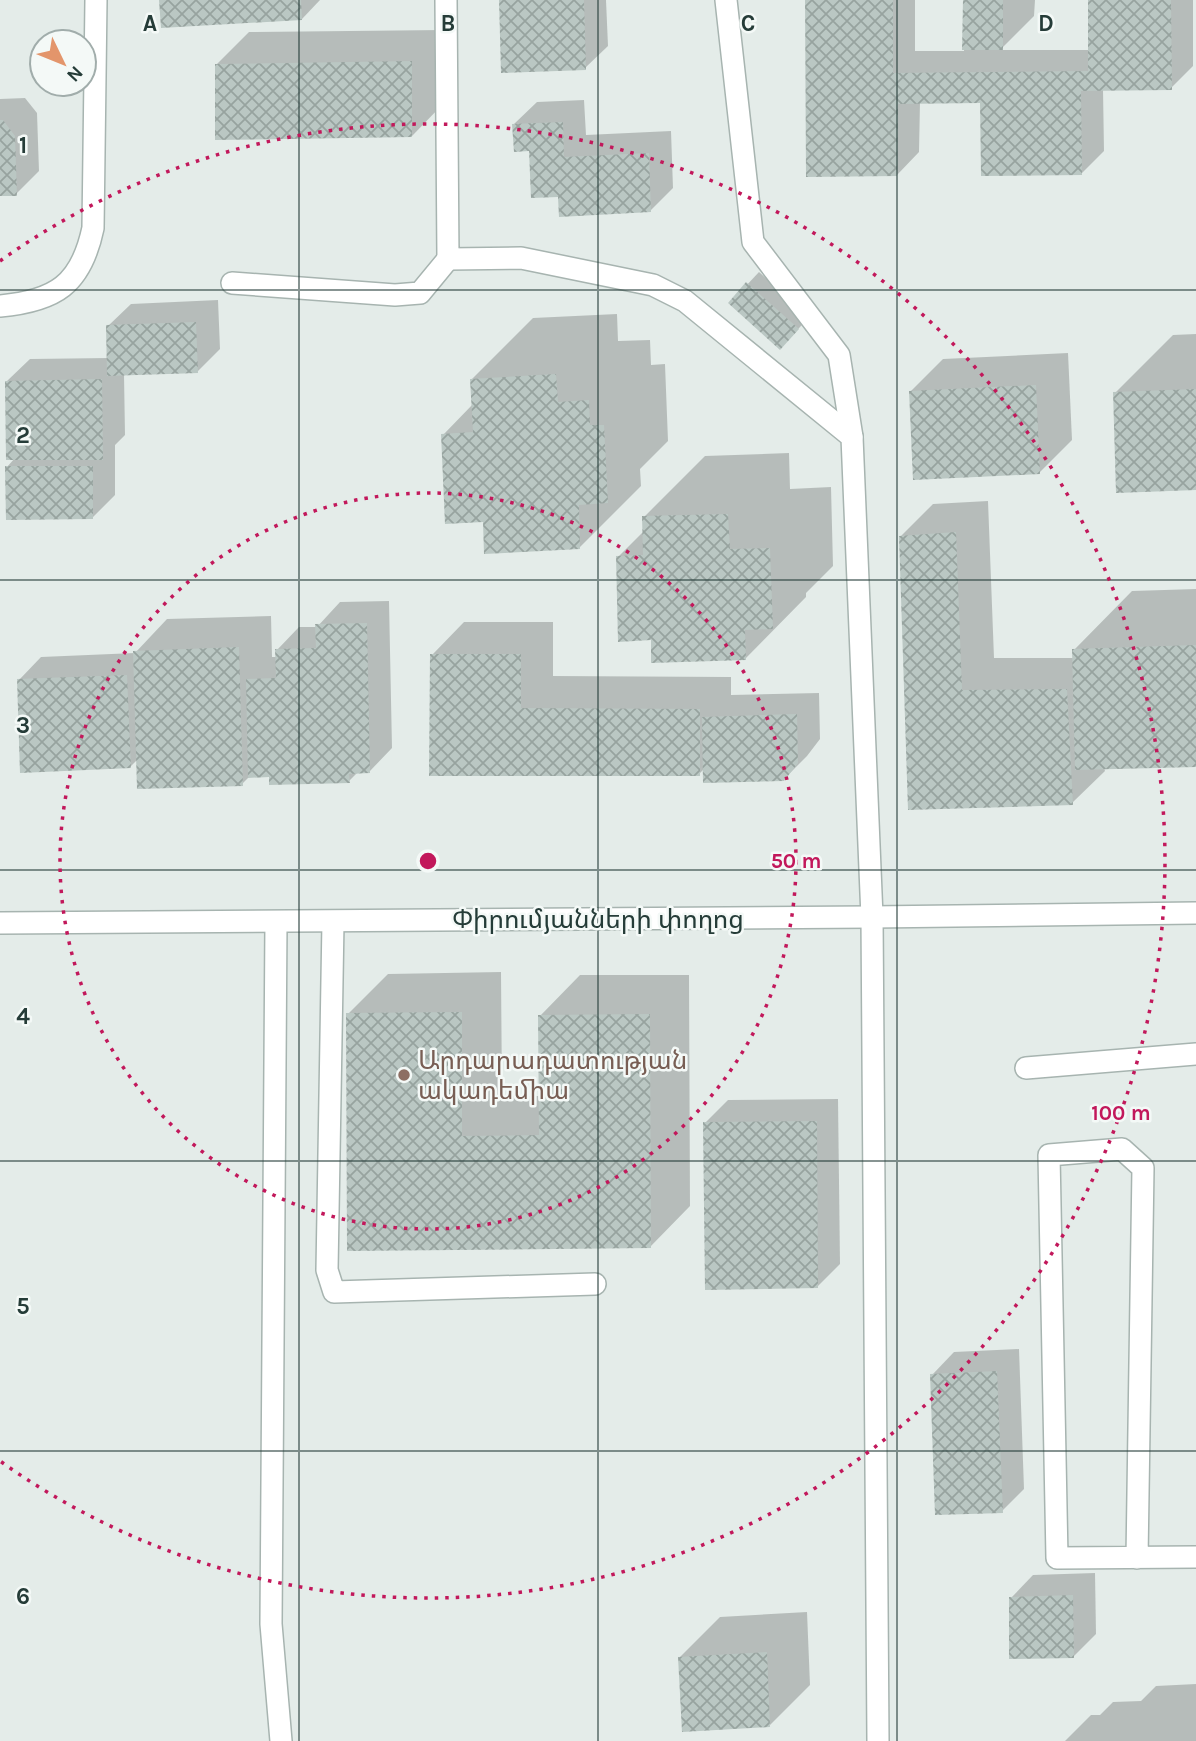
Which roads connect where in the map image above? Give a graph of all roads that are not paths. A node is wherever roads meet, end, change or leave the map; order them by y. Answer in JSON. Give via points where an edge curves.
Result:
{"nodes":[{"id":1,"x":96,"y":0,"type":"edge"},
{"id":2,"x":446,"y":0,"type":"edge"},
{"id":3,"x":726,"y":0,"type":"edge"},
{"id":4,"x":448,"y":259,"type":"junction"},
{"id":5,"x":232,"y":283,"type":"dead end"},
{"id":6,"x":0,"y":306,"type":"edge"},
{"id":7,"x":852,"y":437,"type":"junction"},
{"id":8,"x":1196,"y":913,"type":"edge"},
{"id":9,"x":872,"y":917,"type":"junction"},
{"id":10,"x":276,"y":922,"type":"junction"},
{"id":11,"x":333,"y":922,"type":"junction"},
{"id":12,"x":0,"y":923,"type":"edge"},
{"id":13,"x":1196,"y":1054,"type":"edge"},
{"id":14,"x":1026,"y":1068,"type":"dead end"},
{"id":15,"x":595,"y":1284,"type":"dead end"},
{"id":16,"x":1196,"y":1557,"type":"edge"},
{"id":17,"x":1137,"y":1558,"type":"junction"},
{"id":18,"x":281,"y":1741,"type":"edge"},
{"id":19,"x":878,"y":1741,"type":"edge"}],
"edges":[{"from":1,"to":6,"type":"street","via":[[93,228],[88,254],[74,276],[55,293],[30,303]]},
{"from":2,"to":4,"type":"street"},
{"from":3,"to":7,"type":"street","via":[[753,242],[839,355]]},
{"from":4,"to":5,"type":"street","via":[[420,293]]},
{"from":4,"to":7,"type":"street","via":[[521,258],[653,285],[685,301]]},
{"from":7,"to":9,"type":"street"},
{"from":8,"to":9,"type":"street","name":"Փիրումյանների փողոց"},
{"from":9,"to":11,"type":"street","name":"Փիրումյանների փողոց"},
{"from":9,"to":19,"type":"street"},
{"from":10,"to":11,"type":"street","name":"Փիրումյանների փողոց"},
{"from":10,"to":12,"type":"street","name":"Փիրումյանների փողոց"},
{"from":10,"to":18,"type":"street","via":[[271,1624]]},
{"from":11,"to":15,"type":"street","via":[[327,1270],[334,1292]]},
{"from":13,"to":14,"type":"street"},
{"from":16,"to":17,"type":"street"},
{"from":17,"to":17,"type":"street","via":[[1143,1168],[1122,1149],[1049,1155],[1057,1558]]}]}
